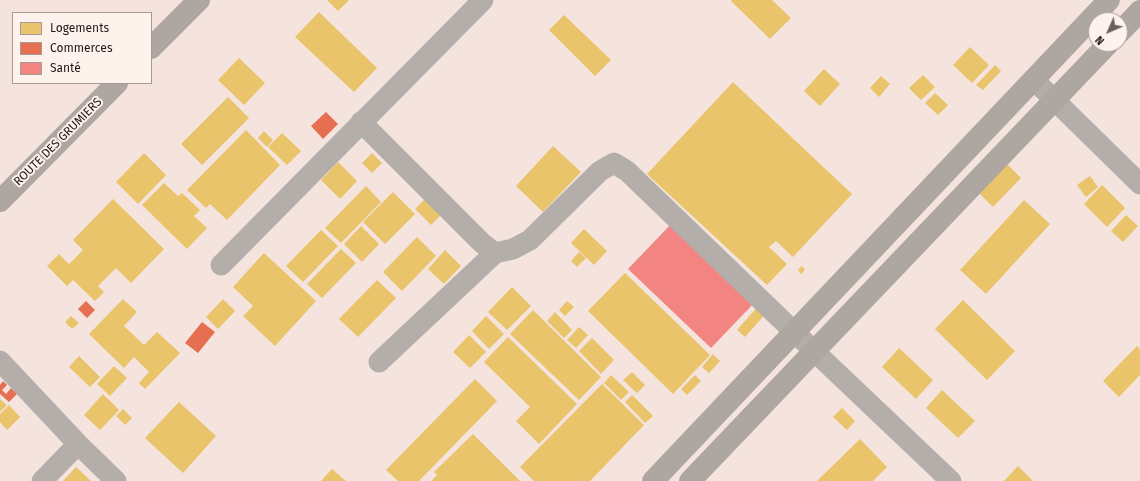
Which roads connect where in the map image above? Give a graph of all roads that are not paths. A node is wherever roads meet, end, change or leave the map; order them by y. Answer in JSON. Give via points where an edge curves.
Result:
{"nodes":[{"id":1,"x":199,"y":0,"type":"edge"},
{"id":2,"x":483,"y":0,"type":"edge"},
{"id":3,"x":1109,"y":0,"type":"edge"},
{"id":4,"x":1140,"y":11,"type":"edge"},
{"id":5,"x":1128,"y":24,"type":"edge"},
{"id":6,"x":152,"y":47,"type":"edge"},
{"id":7,"x":1100,"y":52,"type":"edge"},
{"id":8,"x":1034,"y":80,"type":"junction"},
{"id":9,"x":115,"y":84,"type":"edge"},
{"id":10,"x":1054,"y":100,"type":"junction"},
{"id":11,"x":361,"y":122,"type":"junction"},
{"id":12,"x":1140,"y":184,"type":"edge"},
{"id":13,"x":0,"y":201,"type":"edge"},
{"id":14,"x":495,"y":253,"type":"junction"},
{"id":15,"x":221,"y":265,"type":"dead end"},
{"id":16,"x":795,"y":332,"type":"junction"},
{"id":17,"x":814,"y":351,"type":"junction"},
{"id":18,"x":0,"y":361,"type":"edge"},
{"id":19,"x":379,"y":362,"type":"dead end"},
{"id":20,"x":78,"y":444,"type":"junction"},
{"id":21,"x":42,"y":481,"type":"edge"},
{"id":22,"x":116,"y":481,"type":"edge"},
{"id":23,"x":654,"y":481,"type":"edge"},
{"id":24,"x":690,"y":481,"type":"edge"},
{"id":25,"x":951,"y":481,"type":"edge"}],
"edges":[{"from":1,"to":6,"type":"main road"},
{"from":2,"to":11,"type":"street"},
{"from":3,"to":8,"type":"main road"},
{"from":4,"to":5,"type":"main road"},
{"from":7,"to":10,"type":"main road"},
{"from":8,"to":10,"type":"street"},
{"from":8,"to":16,"type":"main road"},
{"from":9,"to":13,"type":"main road","name":"ROUTE DES GRUMIERS"},
{"from":10,"to":12,"type":"street"},
{"from":10,"to":17,"type":"main road"},
{"from":11,"to":14,"type":"street"},
{"from":11,"to":15,"type":"street"},
{"from":14,"to":16,"type":"street","via":[[513,249],[530,240],[600,171],[614,163],[627,171]]},
{"from":14,"to":19,"type":"street"},
{"from":16,"to":17,"type":"street"},
{"from":16,"to":23,"type":"main road"},
{"from":17,"to":24,"type":"main road"},
{"from":17,"to":25,"type":"street"},
{"from":18,"to":20,"type":"street"},
{"from":20,"to":21,"type":"street"},
{"from":20,"to":22,"type":"street"}]}
